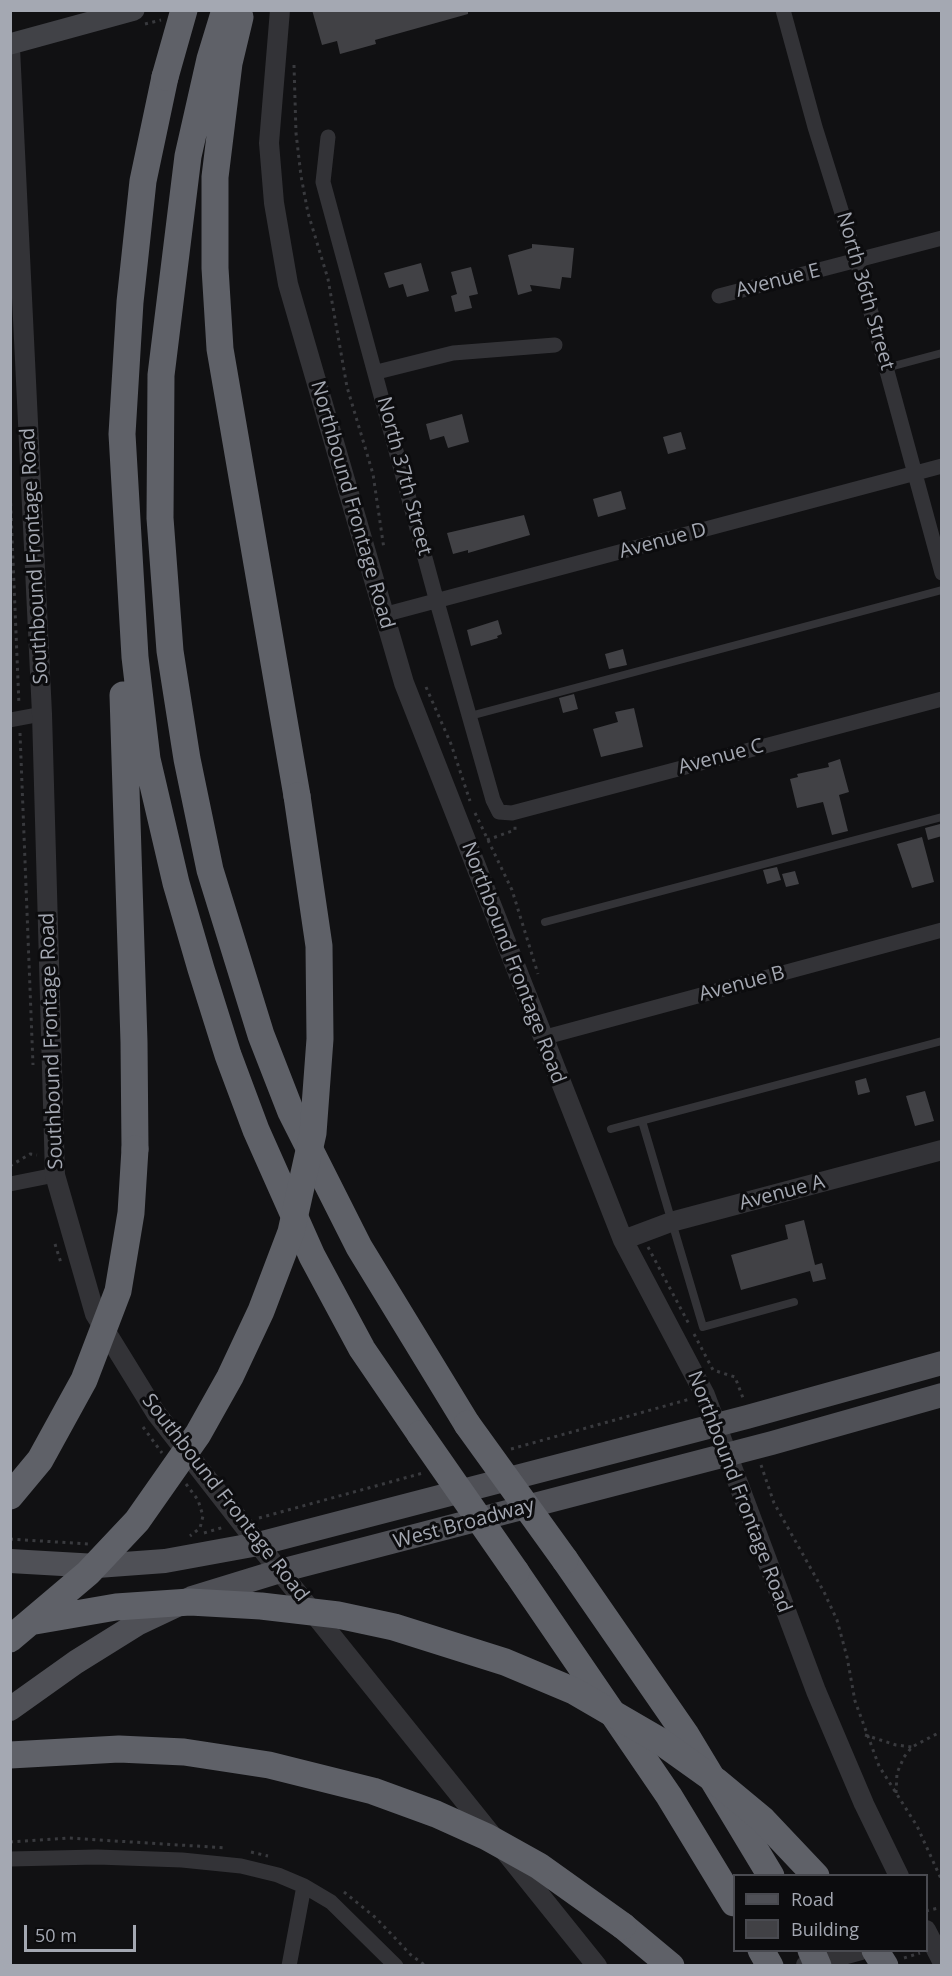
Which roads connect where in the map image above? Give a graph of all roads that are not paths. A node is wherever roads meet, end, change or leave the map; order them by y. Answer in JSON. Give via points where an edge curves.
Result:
{"nodes":[{"id":1,"x":134,"y":10,"type":"edge"},
{"id":2,"x":184,"y":10,"type":"edge"},
{"id":3,"x":225,"y":10,"type":"edge"},
{"id":4,"x":241,"y":10,"type":"edge"},
{"id":5,"x":280,"y":10,"type":"edge"},
{"id":6,"x":783,"y":10,"type":"edge"},
{"id":7,"x":10,"y":46,"type":"edge"},
{"id":8,"x":219,"y":61,"type":"junction"},
{"id":9,"x":328,"y":137,"type":"dead end"},
{"id":10,"x":942,"y":238,"type":"edge"},
{"id":11,"x":857,"y":261,"type":"junction"},
{"id":12,"x":719,"y":296,"type":"dead end"},
{"id":13,"x":555,"y":345,"type":"dead end"},
{"id":14,"x":942,"y":353,"type":"edge"},
{"id":15,"x":886,"y":368,"type":"junction"},
{"id":16,"x":377,"y":372,"type":"junction"},
{"id":17,"x":942,"y":466,"type":"edge"},
{"id":18,"x":915,"y":473,"type":"junction"},
{"id":19,"x":942,"y":573,"type":"edge"},
{"id":20,"x":129,"y":575,"type":"junction"},
{"id":21,"x":942,"y":590,"type":"edge"},
{"id":22,"x":437,"y":603,"type":"junction"},
{"id":23,"x":383,"y":615,"type":"junction"},
{"id":24,"x":942,"y":699,"type":"edge"},
{"id":25,"x":42,"y":714,"type":"junction"},
{"id":26,"x":470,"y":716,"type":"junction"},
{"id":27,"x":10,"y":720,"type":"edge"},
{"id":28,"x":499,"y":812,"type":"joint"},
{"id":29,"x":942,"y":817,"type":"edge"},
{"id":30,"x":545,"y":922,"type":"dead end"},
{"id":31,"x":942,"y":930,"type":"edge"},
{"id":32,"x":542,"y":1038,"type":"junction"},
{"id":33,"x":942,"y":1041,"type":"edge"},
{"id":34,"x":642,"y":1121,"type":"junction"},
{"id":35,"x":611,"y":1129,"type":"dead end"},
{"id":36,"x":942,"y":1150,"type":"edge"},
{"id":37,"x":55,"y":1174,"type":"junction"},
{"id":38,"x":10,"y":1184,"type":"edge"},
{"id":39,"x":671,"y":1222,"type":"junction"},
{"id":40,"x":623,"y":1240,"type":"junction"},
{"id":41,"x":794,"y":1302,"type":"dead end"},
{"id":42,"x":942,"y":1363,"type":"edge"},
{"id":43,"x":942,"y":1395,"type":"edge"},
{"id":44,"x":716,"y":1424,"type":"junction"},
{"id":45,"x":726,"y":1454,"type":"junction"},
{"id":46,"x":10,"y":1496,"type":"edge"},
{"id":47,"x":258,"y":1545,"type":"junction"},
{"id":48,"x":10,"y":1560,"type":"edge"},
{"id":49,"x":280,"y":1571,"type":"junction"},
{"id":50,"x":10,"y":1628,"type":"edge"},
{"id":51,"x":10,"y":1639,"type":"edge"},
{"id":52,"x":10,"y":1709,"type":"edge"},
{"id":53,"x":10,"y":1755,"type":"edge"},
{"id":54,"x":10,"y":1859,"type":"edge"},
{"id":55,"x":770,"y":1874,"type":"edge"},
{"id":56,"x":815,"y":1874,"type":"edge"},
{"id":57,"x":899,"y":1874,"type":"edge"},
{"id":58,"x":304,"y":1886,"type":"junction"},
{"id":59,"x":733,"y":1900,"type":"edge"},
{"id":60,"x":623,"y":1926,"type":"junction"},
{"id":61,"x":762,"y":1952,"type":"edge"},
{"id":62,"x":854,"y":1952,"type":"edge"},
{"id":63,"x":289,"y":1965,"type":"edge"},
{"id":64,"x":396,"y":1965,"type":"edge"},
{"id":65,"x":597,"y":1965,"type":"edge"},
{"id":66,"x":651,"y":1965,"type":"edge"},
{"id":67,"x":671,"y":1965,"type":"edge"},
{"id":68,"x":770,"y":1965,"type":"edge"},
{"id":69,"x":805,"y":1965,"type":"edge"}],
"edges":[{"from":1,"to":7,"type":"main road"},
{"from":2,"to":20,"type":"highway","bridge":true,"via":[[142,181],[130,302],[122,434]]},
{"from":3,"to":8,"type":"highway"},
{"from":4,"to":8,"type":"highway"},
{"from":5,"to":23,"type":"street","name":"Northbound Frontage Road","via":[[269,143],[274,203],[288,284]]},
{"from":6,"to":11,"type":"street","name":"North 36th Street"},
{"from":7,"to":25,"type":"street","name":"Southbound Frontage Road"},
{"from":8,"to":51,"type":"highway","bridge":true,"via":[[215,268],[220,348],[319,946],[320,1039],[313,1133],[291,1232],[261,1311],[198,1434],[137,1521],[88,1573]]},
{"from":8,"to":55,"type":"highway","bridge":true,"via":[[188,156],[161,375],[160,518],[170,651],[210,870],[261,1035],[291,1112],[359,1247],[467,1424],[686,1735]]},
{"from":9,"to":16,"type":"street","name":"North 37th Street","via":[[323,182]]},
{"from":10,"to":11,"type":"street","name":"Avenue E"},
{"from":11,"to":12,"type":"street","name":"Avenue E"},
{"from":11,"to":15,"type":"street","name":"North 36th Street"},
{"from":13,"to":16,"type":"street","via":[[453,353]]},
{"from":14,"to":15,"type":"lane"},
{"from":15,"to":18,"type":"street","name":"North 36th Street"},
{"from":16,"to":22,"type":"street","name":"North 37th Street"},
{"from":17,"to":18,"type":"street","name":"Avenue D"},
{"from":18,"to":19,"type":"street","name":"North 36th Street"},
{"from":18,"to":22,"type":"street","name":"Avenue D"},
{"from":20,"to":46,"type":"highway","bridge":true,"via":[[120,623],[134,1020],[132,1213],[118,1291],[84,1380],[40,1460]]},
{"from":20,"to":59,"type":"highway","bridge":true,"via":[[147,759],[176,883],[228,1055],[256,1130],[312,1256],[362,1348],[669,1796]]},
{"from":21,"to":26,"type":"lane"},
{"from":22,"to":23,"type":"street","name":"Avenue D"},
{"from":22,"to":26,"type":"street","name":"North 37th Street"},
{"from":23,"to":32,"type":"street","name":"Northbound Frontage Road","via":[[404,683]]},
{"from":24,"to":28,"type":"street","name":"Avenue C","via":[[512,813]]},
{"from":25,"to":27,"type":"street"},
{"from":25,"to":37,"type":"street","name":"Southbound Frontage Road"},
{"from":26,"to":28,"type":"street","name":"North 37th Street"},
{"from":29,"to":30,"type":"lane"},
{"from":31,"to":32,"type":"street","name":"Avenue B"},
{"from":32,"to":40,"type":"street","name":"Northbound Frontage Road"},
{"from":33,"to":34,"type":"lane"},
{"from":34,"to":35,"type":"lane"},
{"from":34,"to":39,"type":"lane"},
{"from":36,"to":39,"type":"street","name":"Avenue A"},
{"from":37,"to":38,"type":"street"},
{"from":37,"to":47,"type":"street","name":"Southbound Frontage Road","via":[[95,1314],[156,1413]]},
{"from":39,"to":40,"type":"street","name":"Avenue A"},
{"from":39,"to":41,"type":"lane","via":[[704,1327]]},
{"from":40,"to":44,"type":"street","name":"Northbound Frontage Road","via":[[705,1395]]},
{"from":42,"to":44,"type":"main road","name":"West Broadway"},
{"from":43,"to":45,"type":"main road","name":"West Broadway"},
{"from":44,"to":45,"type":"street","name":"Northbound Frontage Road"},
{"from":44,"to":47,"type":"main road","name":"West Broadway"},
{"from":45,"to":49,"type":"main road","name":"West Broadway"},
{"from":45,"to":57,"type":"street","name":"Northbound Frontage Road","via":[[816,1692]]},
{"from":47,"to":48,"type":"main road","name":"West Broadway","via":[[165,1561],[97,1566]]},
{"from":47,"to":49,"type":"street","name":"Southbound Frontage Road"},
{"from":49,"to":52,"type":"main road","name":"West Broadway","via":[[192,1598],[137,1624]]},
{"from":49,"to":65,"type":"street","name":"Southbound Frontage Road"},
{"from":50,"to":56,"type":"highway","bridge":true,"via":[[50,1617],[116,1607],[190,1602],[338,1615],[394,1627],[505,1662],[574,1691],[660,1741],[755,1813]]},
{"from":53,"to":60,"type":"highway","bridge":true,"via":[[119,1749],[184,1752],[269,1765],[373,1791],[487,1837],[539,1866]]},
{"from":54,"to":58,"type":"street","via":[[183,1860],[241,1866]]},
{"from":58,"to":63,"type":"street"},
{"from":58,"to":64,"type":"street","via":[[331,1902]]},
{"from":60,"to":66,"type":"highway"},
{"from":60,"to":67,"type":"highway"},
{"from":61,"to":68,"type":"highway","bridge":true},
{"from":62,"to":69,"type":"street"}]}
